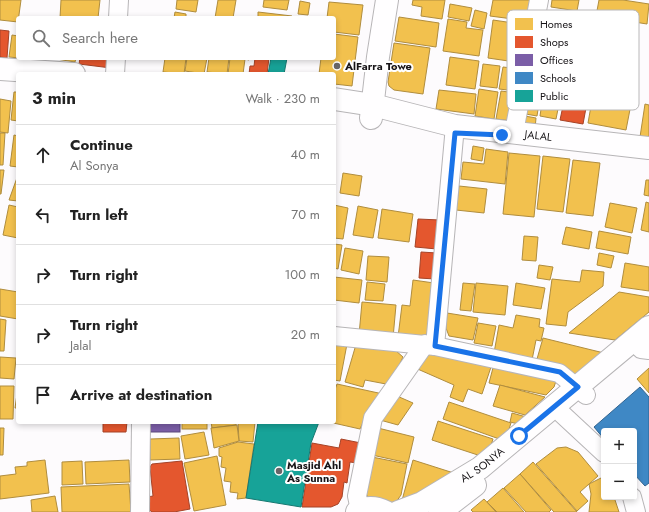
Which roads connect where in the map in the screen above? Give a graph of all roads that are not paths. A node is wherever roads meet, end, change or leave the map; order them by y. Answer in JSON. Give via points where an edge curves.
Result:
{"nodes":[{"id":1,"x":119,"y":0,"type":"edge"},
{"id":2,"x":376,"y":0,"type":"edge"},
{"id":3,"x":387,"y":0,"type":"edge"},
{"id":4,"x":539,"y":0,"type":"edge"},
{"id":5,"x":537,"y":10,"type":"edge"},
{"id":6,"x":118,"y":16,"type":"edge"},
{"id":7,"x":116,"y":60,"type":"edge"},
{"id":8,"x":0,"y":69,"type":"edge"},
{"id":9,"x":44,"y":72,"type":"edge"},
{"id":10,"x":114,"y":72,"type":"edge"},
{"id":11,"x":0,"y":84,"type":"edge"},
{"id":12,"x":16,"y":85,"type":"edge"},
{"id":13,"x":336,"y":100,"type":"edge"},
{"id":14,"x":518,"y":110,"type":"edge"},
{"id":15,"x":366,"y":111,"type":"junction"},
{"id":16,"x":336,"y":112,"type":"edge"},
{"id":17,"x":455,"y":130,"type":"junction"},
{"id":18,"x":514,"y":132,"type":"junction"},
{"id":19,"x":649,"y":148,"type":"edge"},
{"id":20,"x":649,"y":154,"type":"edge"},
{"id":21,"x":649,"y":327,"type":"edge"},
{"id":22,"x":336,"y":336,"type":"edge"},
{"id":23,"x":430,"y":345,"type":"junction"},
{"id":24,"x":646,"y":347,"type":"edge"},
{"id":25,"x":582,"y":391,"type":"junction"},
{"id":26,"x":562,"y":414,"type":"junction"},
{"id":27,"x":141,"y":424,"type":"edge"},
{"id":28,"x":601,"y":450,"type":"edge"},
{"id":29,"x":633,"y":500,"type":"edge"},
{"id":30,"x":359,"y":511,"type":"edge"},
{"id":31,"x":140,"y":512,"type":"edge"},
{"id":32,"x":386,"y":512,"type":"edge"},
{"id":33,"x":390,"y":512,"type":"edge"},
{"id":34,"x":398,"y":512,"type":"edge"},
{"id":35,"x":440,"y":512,"type":"edge"},
{"id":36,"x":636,"y":512,"type":"edge"}],
"edges":[{"from":1,"to":6,"type":"street"},
{"from":2,"to":15,"type":"main road"},
{"from":3,"to":15,"type":"main road"},
{"from":4,"to":5,"type":"street"},
{"from":7,"to":10,"type":"street"},
{"from":8,"to":9,"type":"main road"},
{"from":11,"to":12,"type":"main road"},
{"from":13,"to":15,"type":"main road","name":"JALAL"},
{"from":14,"to":18,"type":"street"},
{"from":15,"to":16,"type":"main road","name":"JALAL"},
{"from":15,"to":17,"type":"main road","name":"JALAL"},
{"from":17,"to":18,"type":"main road","name":"JALAL"},
{"from":17,"to":20,"type":"main road","name":"JALAL"},
{"from":17,"to":23,"type":"street"},
{"from":18,"to":19,"type":"main road","name":"JALAL"},
{"from":21,"to":25,"type":"main road","name":"AL SONYA"},
{"from":22,"to":23,"type":"street"},
{"from":23,"to":25,"type":"street","via":[[560,372]]},
{"from":23,"to":30,"type":"street","via":[[373,418],[357,496]]},
{"from":24,"to":25,"type":"main road","name":"AL SONYA"},
{"from":25,"to":26,"type":"main road","name":"AL SONYA"},
{"from":25,"to":34,"type":"main road","name":"AL SONYA","via":[[480,468],[422,503]]},
{"from":26,"to":28,"type":"street"},
{"from":26,"to":35,"type":"main road","name":"AL SONYA"},
{"from":27,"to":31,"type":"street"},
{"from":29,"to":36,"type":"street"},
{"from":30,"to":32,"type":"main road","via":[[377,508]]},
{"from":32,"to":33,"type":"main road"}]}
